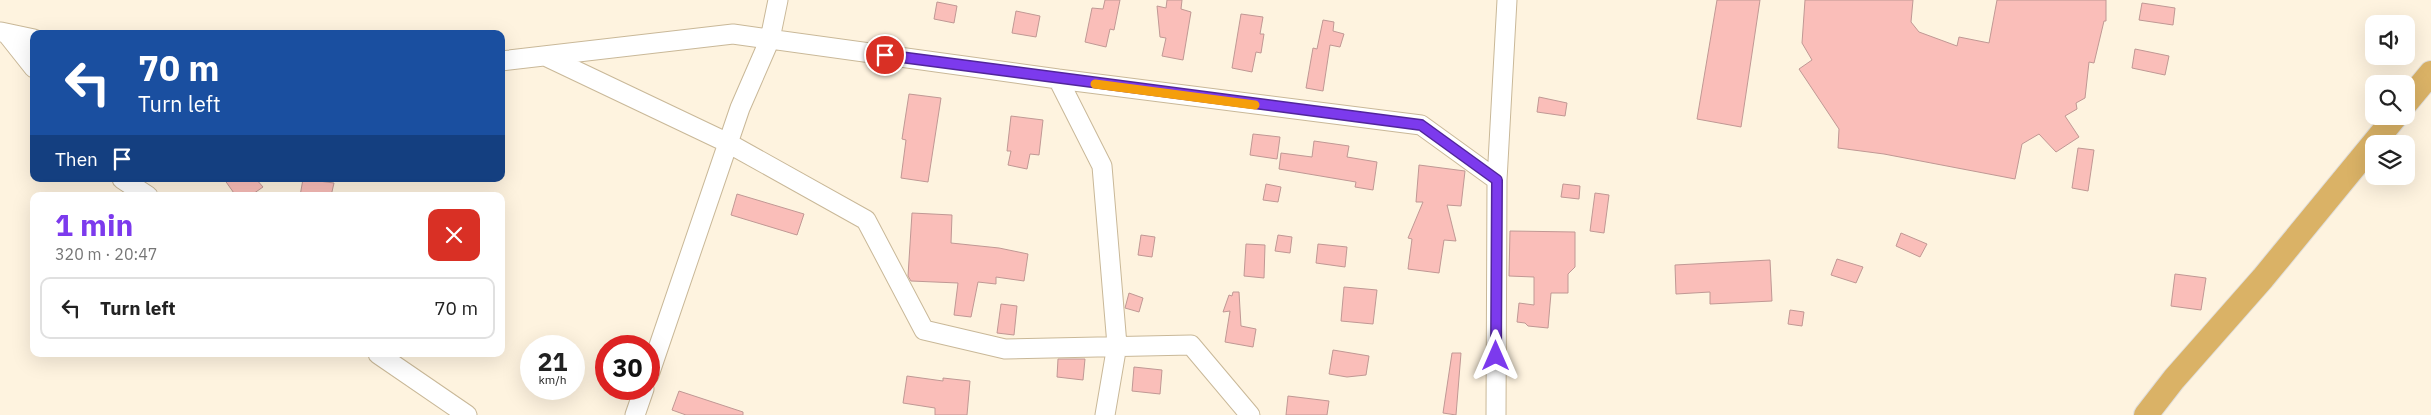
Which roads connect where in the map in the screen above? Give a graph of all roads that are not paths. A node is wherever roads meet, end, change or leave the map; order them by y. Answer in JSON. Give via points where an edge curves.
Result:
{"nodes":[{"id":1,"x":778,"y":0,"type":"edge"},
{"id":2,"x":1507,"y":0,"type":"edge"},
{"id":3,"x":3,"y":33,"type":"edge"},
{"id":4,"x":30,"y":38,"type":"edge"},
{"id":5,"x":770,"y":39,"type":"junction"},
{"id":6,"x":545,"y":56,"type":"junction"},
{"id":7,"x":505,"y":61,"type":"edge"},
{"id":8,"x":30,"y":63,"type":"edge"},
{"id":9,"x":2431,"y":73,"type":"edge"},
{"id":10,"x":1058,"y":79,"type":"junction"},
{"id":11,"x":2415,"y":92,"type":"edge"},
{"id":12,"x":2389,"y":125,"type":"edge"},
{"id":13,"x":728,"y":143,"type":"junction"},
{"id":14,"x":1497,"y":180,"type":"junction"},
{"id":15,"x":127,"y":182,"type":"edge"},
{"id":16,"x":142,"y":192,"type":"edge"},
{"id":17,"x":660,"y":342,"type":"edge"},
{"id":18,"x":1117,"y":345,"type":"junction"},
{"id":19,"x":382,"y":357,"type":"edge"},
{"id":20,"x":640,"y":400,"type":"edge"},
{"id":21,"x":467,"y":415,"type":"edge"},
{"id":22,"x":635,"y":415,"type":"edge"},
{"id":23,"x":1104,"y":415,"type":"edge"},
{"id":24,"x":1250,"y":415,"type":"edge"},
{"id":25,"x":1496,"y":415,"type":"edge"},
{"id":26,"x":2146,"y":415,"type":"edge"}],
"edges":[{"from":1,"to":5,"type":"street"},
{"from":2,"to":14,"type":"street"},
{"from":3,"to":4,"type":"street"},
{"from":3,"to":8,"type":"street"},
{"from":5,"to":6,"type":"street","via":[[733,34]]},
{"from":5,"to":10,"type":"street"},
{"from":5,"to":13,"type":"street"},
{"from":6,"to":7,"type":"street"},
{"from":6,"to":13,"type":"street"},
{"from":9,"to":11,"type":"main road"},
{"from":10,"to":14,"type":"street","via":[[1421,125]]},
{"from":10,"to":18,"type":"street","via":[[1102,166]]},
{"from":12,"to":26,"type":"main road"},
{"from":13,"to":17,"type":"street"},
{"from":13,"to":18,"type":"street","via":[[866,220],[924,330],[1005,349]]},
{"from":14,"to":25,"type":"street"},
{"from":15,"to":16,"type":"street"},
{"from":18,"to":23,"type":"street"},
{"from":18,"to":24,"type":"street","via":[[1191,345]]},
{"from":19,"to":21,"type":"street"},
{"from":20,"to":22,"type":"street"}]}
